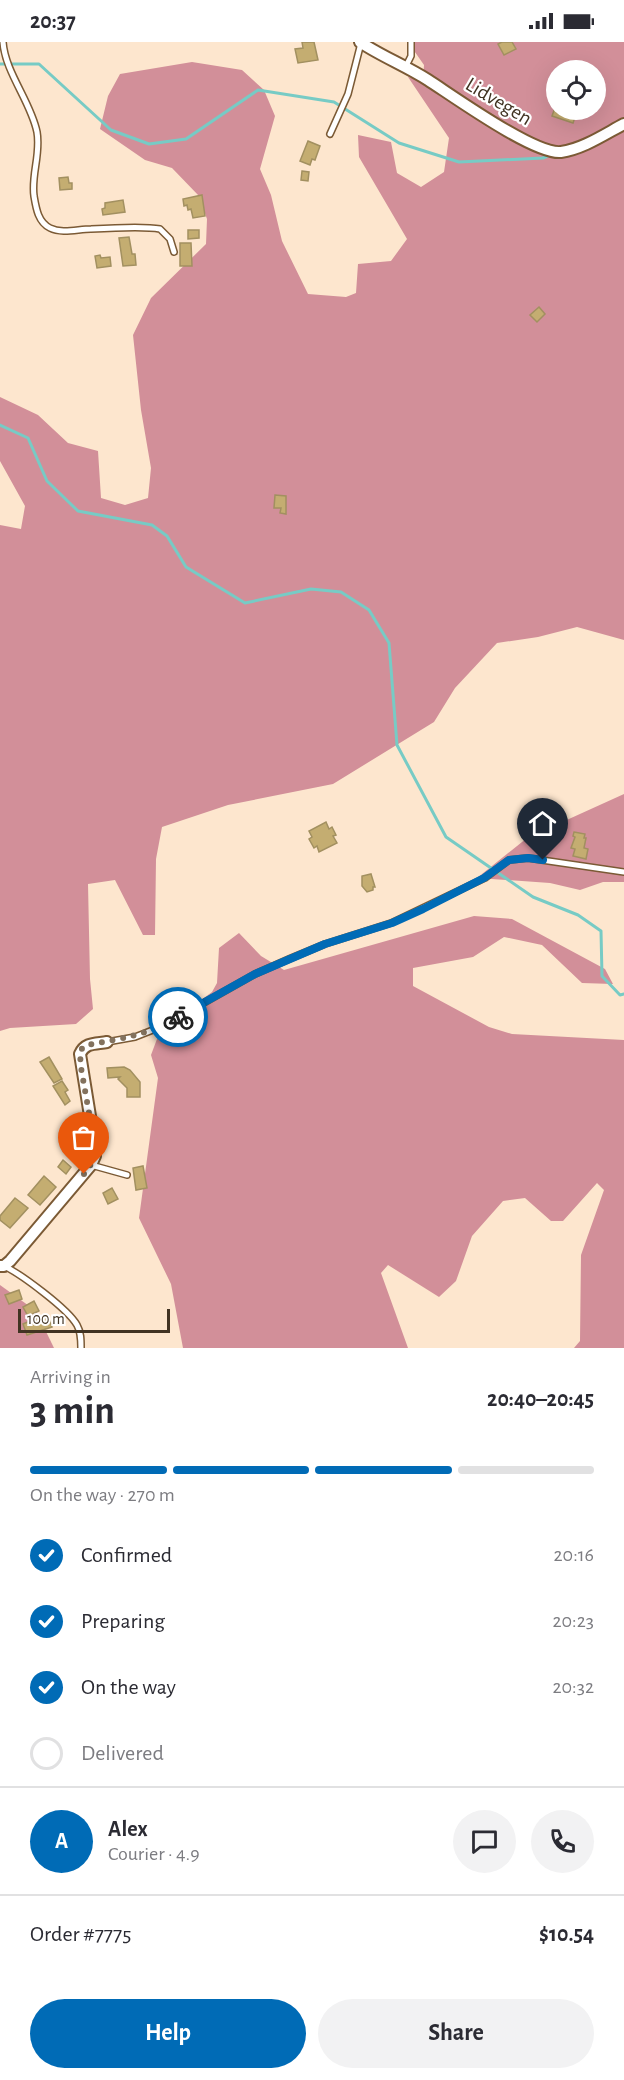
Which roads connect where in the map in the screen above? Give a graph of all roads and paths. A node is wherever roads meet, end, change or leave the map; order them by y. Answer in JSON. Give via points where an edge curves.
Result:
{"nodes":[{"id":1,"x":3,"y":42,"type":"edge"},
{"id":2,"x":411,"y":42,"type":"edge"},
{"id":3,"x":360,"y":43,"type":"edge"},
{"id":4,"x":405,"y":68,"type":"junction"},
{"id":5,"x":624,"y":124,"type":"edge"},
{"id":6,"x":330,"y":134,"type":"dead end"},
{"id":7,"x":174,"y":252,"type":"dead end"},
{"id":8,"x":624,"y":872,"type":"edge"},
{"id":9,"x":107,"y":1042,"type":"joint"},
{"id":10,"x":91,"y":1165,"type":"junction"},
{"id":11,"x":127,"y":1175,"type":"dead end"},
{"id":12,"x":2,"y":1266,"type":"edge"},
{"id":13,"x":81,"y":1348,"type":"edge"}],
"edges":[{"from":1,"to":7,"type":"lane","via":[[36,130],[34,194],[43,222],[61,231],[160,229],[170,238]]},
{"from":2,"to":4,"type":"lane","via":[[411,56]]},
{"from":3,"to":4,"type":"street","name":"Lidvegen"},
{"from":3,"to":6,"type":"lane","via":[[348,94]]},
{"from":4,"to":5,"type":"street","name":"Lidvegen","via":[[535,146],[554,151],[590,142]]},
{"from":8,"to":9,"type":"lane","via":[[528,858],[509,860],[484,878],[423,909],[255,974],[163,1026]]},
{"from":9,"to":10,"type":"street","via":[[87,1045],[80,1054],[95,1147]]},
{"from":10,"to":11,"type":"lane"},
{"from":10,"to":12,"type":"street"},
{"from":12,"to":13,"type":"lane","via":[[15,1271],[71,1317],[80,1334]]}]}
